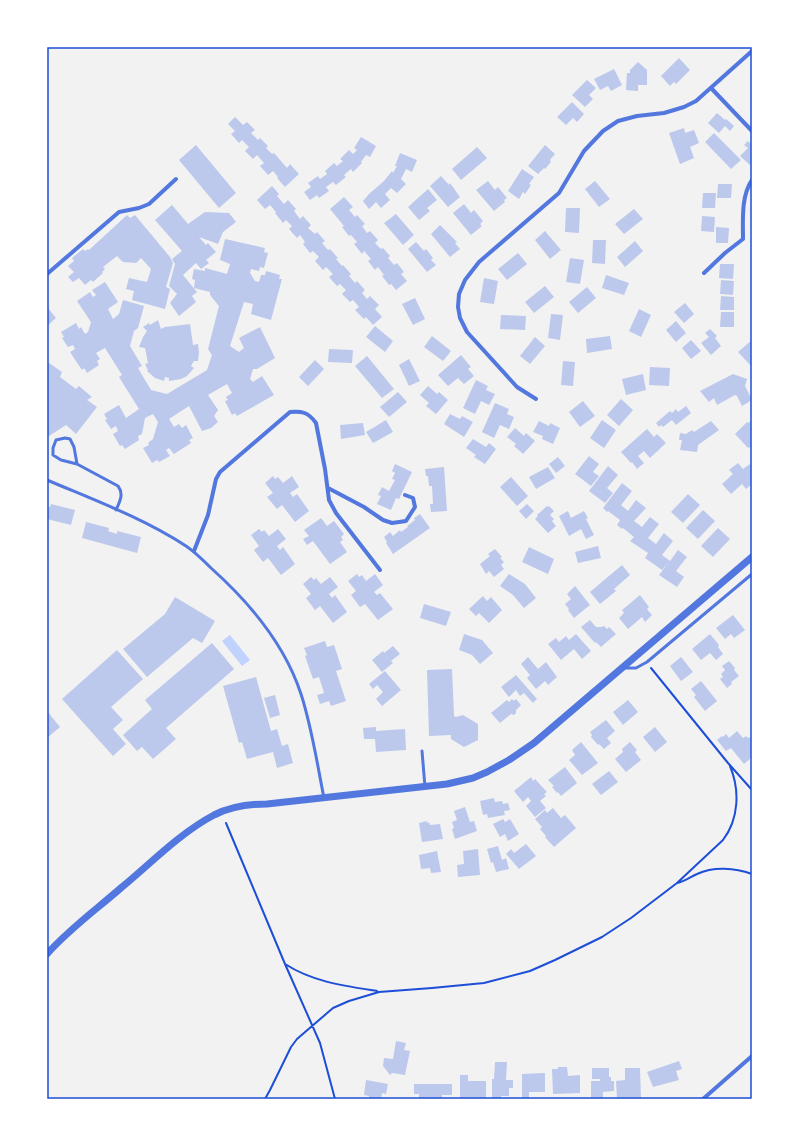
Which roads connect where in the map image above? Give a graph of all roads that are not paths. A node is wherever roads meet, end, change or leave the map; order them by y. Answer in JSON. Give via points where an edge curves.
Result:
{"nodes":[{"id":1,"x":752,"y":51,"type":"edge"},
{"id":2,"x":711,"y":88,"type":"junction"},
{"id":3,"x":752,"y":131,"type":"edge"},
{"id":4,"x":176,"y":179,"type":"dead end"},
{"id":5,"x":752,"y":180,"type":"edge"},
{"id":6,"x":704,"y":273,"type":"dead end"},
{"id":7,"x":47,"y":274,"type":"edge"},
{"id":8,"x":536,"y":399,"type":"dead end"},
{"id":9,"x":77,"y":464,"type":"junction"},
{"id":10,"x":47,"y":480,"type":"edge"},
{"id":11,"x":328,"y":488,"type":"junction"},
{"id":12,"x":406,"y":496,"type":"dead end"},
{"id":13,"x":116,"y":510,"type":"junction"},
{"id":14,"x":194,"y":551,"type":"junction"},
{"id":15,"x":752,"y":557,"type":"edge"},
{"id":16,"x":380,"y":570,"type":"dead end"},
{"id":17,"x":752,"y":574,"type":"edge"},
{"id":18,"x":621,"y":668,"type":"junction"},
{"id":19,"x":422,"y":751,"type":"dead end"},
{"id":20,"x":425,"y":787,"type":"junction"},
{"id":21,"x":324,"y":798,"type":"junction"},
{"id":22,"x":47,"y":954,"type":"edge"},
{"id":23,"x":752,"y":1056,"type":"edge"},
{"id":24,"x":703,"y":1099,"type":"edge"}],
"edges":[{"from":1,"to":2,"type":"street"},
{"from":2,"to":3,"type":"street"},
{"from":2,"to":8,"type":"street","via":[[684,107],[618,121],[603,131],[584,151],[559,193],[480,262],[465,280],[459,294],[458,307],[467,332],[517,387]]},
{"from":4,"to":7,"type":"street","via":[[149,204],[119,212]]},
{"from":5,"to":6,"type":"street","via":[[745,196],[743,239]]},
{"from":9,"to":9,"type":"lane","via":[[61,460],[54,455],[52,448],[56,440],[70,440]]},
{"from":9,"to":13,"type":"lane","via":[[118,486],[122,497]]},
{"from":10,"to":13,"type":"lane"},
{"from":11,"to":12,"type":"street","via":[[392,523],[406,521],[415,507],[413,498]]},
{"from":11,"to":14,"type":"street","via":[[316,423],[311,416],[300,411],[290,412],[220,472],[208,515]]},
{"from":11,"to":16,"type":"street","via":[[329,500],[336,513]]},
{"from":13,"to":14,"type":"lane","via":[[172,537]]},
{"from":14,"to":21,"type":"lane","via":[[230,584],[265,626],[288,662],[309,720]]},
{"from":15,"to":18,"type":"street"},
{"from":17,"to":18,"type":"lane","via":[[647,662],[632,669]]},
{"from":18,"to":20,"type":"street","via":[[534,743],[509,760],[473,778]]},
{"from":19,"to":20,"type":"lane"},
{"from":20,"to":21,"type":"street"},
{"from":21,"to":22,"type":"street","via":[[252,804],[228,809],[215,815],[178,840]]},
{"from":23,"to":24,"type":"street"}]}
